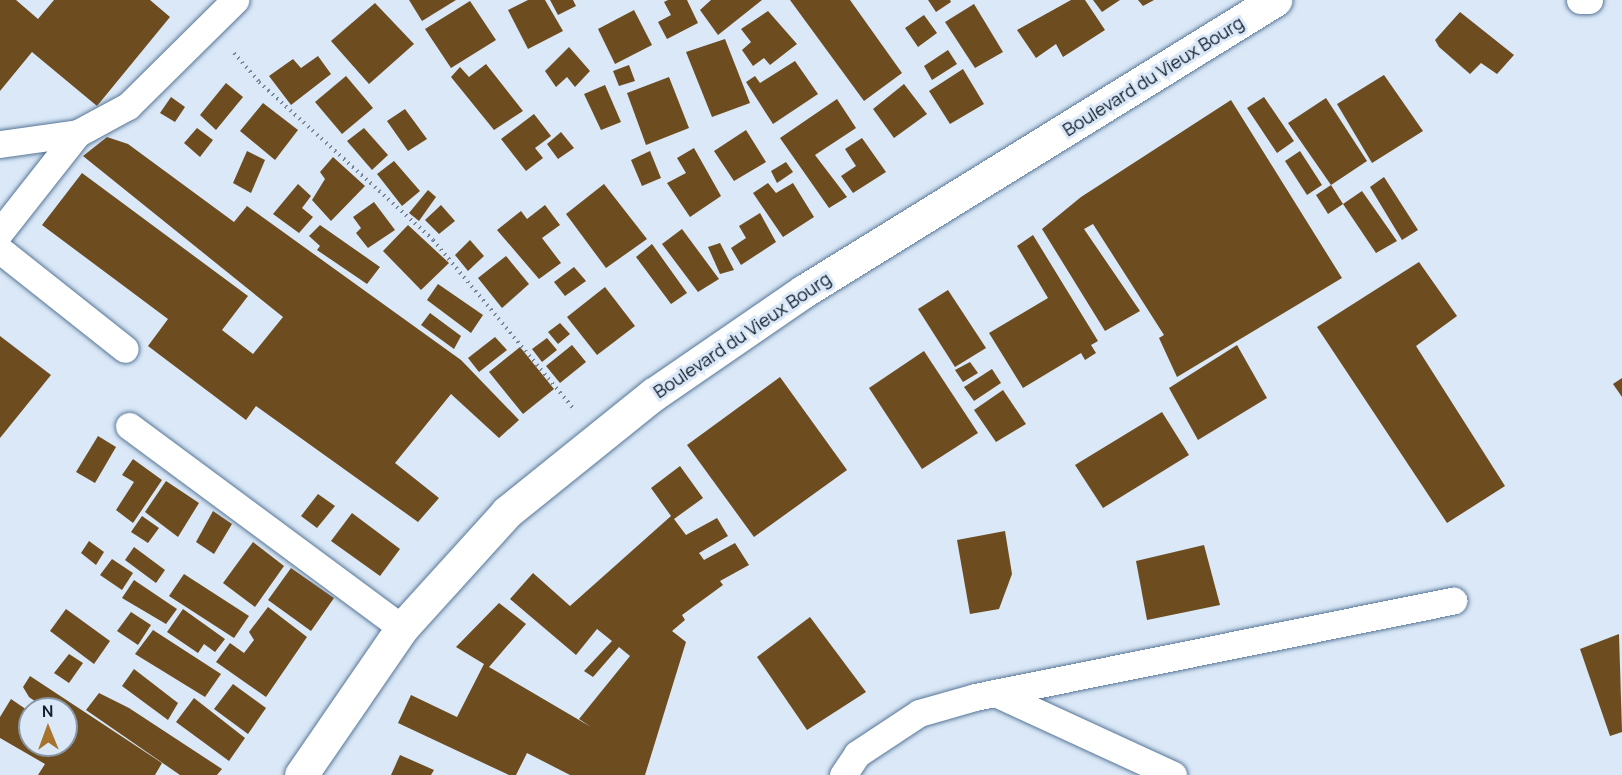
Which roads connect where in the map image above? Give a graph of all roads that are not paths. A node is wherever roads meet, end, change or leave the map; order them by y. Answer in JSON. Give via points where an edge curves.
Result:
{"nodes":[{"id":1,"x":235,"y":0,"type":"edge"},
{"id":2,"x":1275,"y":0,"type":"edge"},
{"id":3,"x":1580,"y":0,"type":"edge"},
{"id":4,"x":1589,"y":0,"type":"edge"},
{"id":5,"x":78,"y":133,"type":"junction"},
{"id":6,"x":0,"y":144,"type":"edge"},
{"id":7,"x":0,"y":232,"type":"edge"},
{"id":8,"x":0,"y":250,"type":"edge"},
{"id":9,"x":124,"y":349,"type":"dead end"},
{"id":10,"x":129,"y":426,"type":"dead end"},
{"id":11,"x":1453,"y":601,"type":"dead end"},
{"id":12,"x":402,"y":628,"type":"junction"},
{"id":13,"x":995,"y":693,"type":"junction"},
{"id":14,"x":301,"y":775,"type":"edge"},
{"id":15,"x":843,"y":775,"type":"edge"},
{"id":16,"x":1173,"y":775,"type":"edge"}],
"edges":[{"from":1,"to":5,"type":"lane","via":[[128,106]]},
{"from":2,"to":12,"type":"main road","name":"Boulevard du Vieux Bourg","via":[[804,291],[598,438],[507,512]]},
{"from":3,"to":4,"type":"lane"},
{"from":5,"to":6,"type":"lane"},
{"from":5,"to":7,"type":"lane"},
{"from":8,"to":9,"type":"lane"},
{"from":10,"to":12,"type":"lane"},
{"from":11,"to":13,"type":"lane"},
{"from":12,"to":14,"type":"main road","name":"Boulevard du Vieux Bourg"},
{"from":13,"to":15,"type":"lane","via":[[919,713],[857,754]]},
{"from":13,"to":16,"type":"lane"}]}
